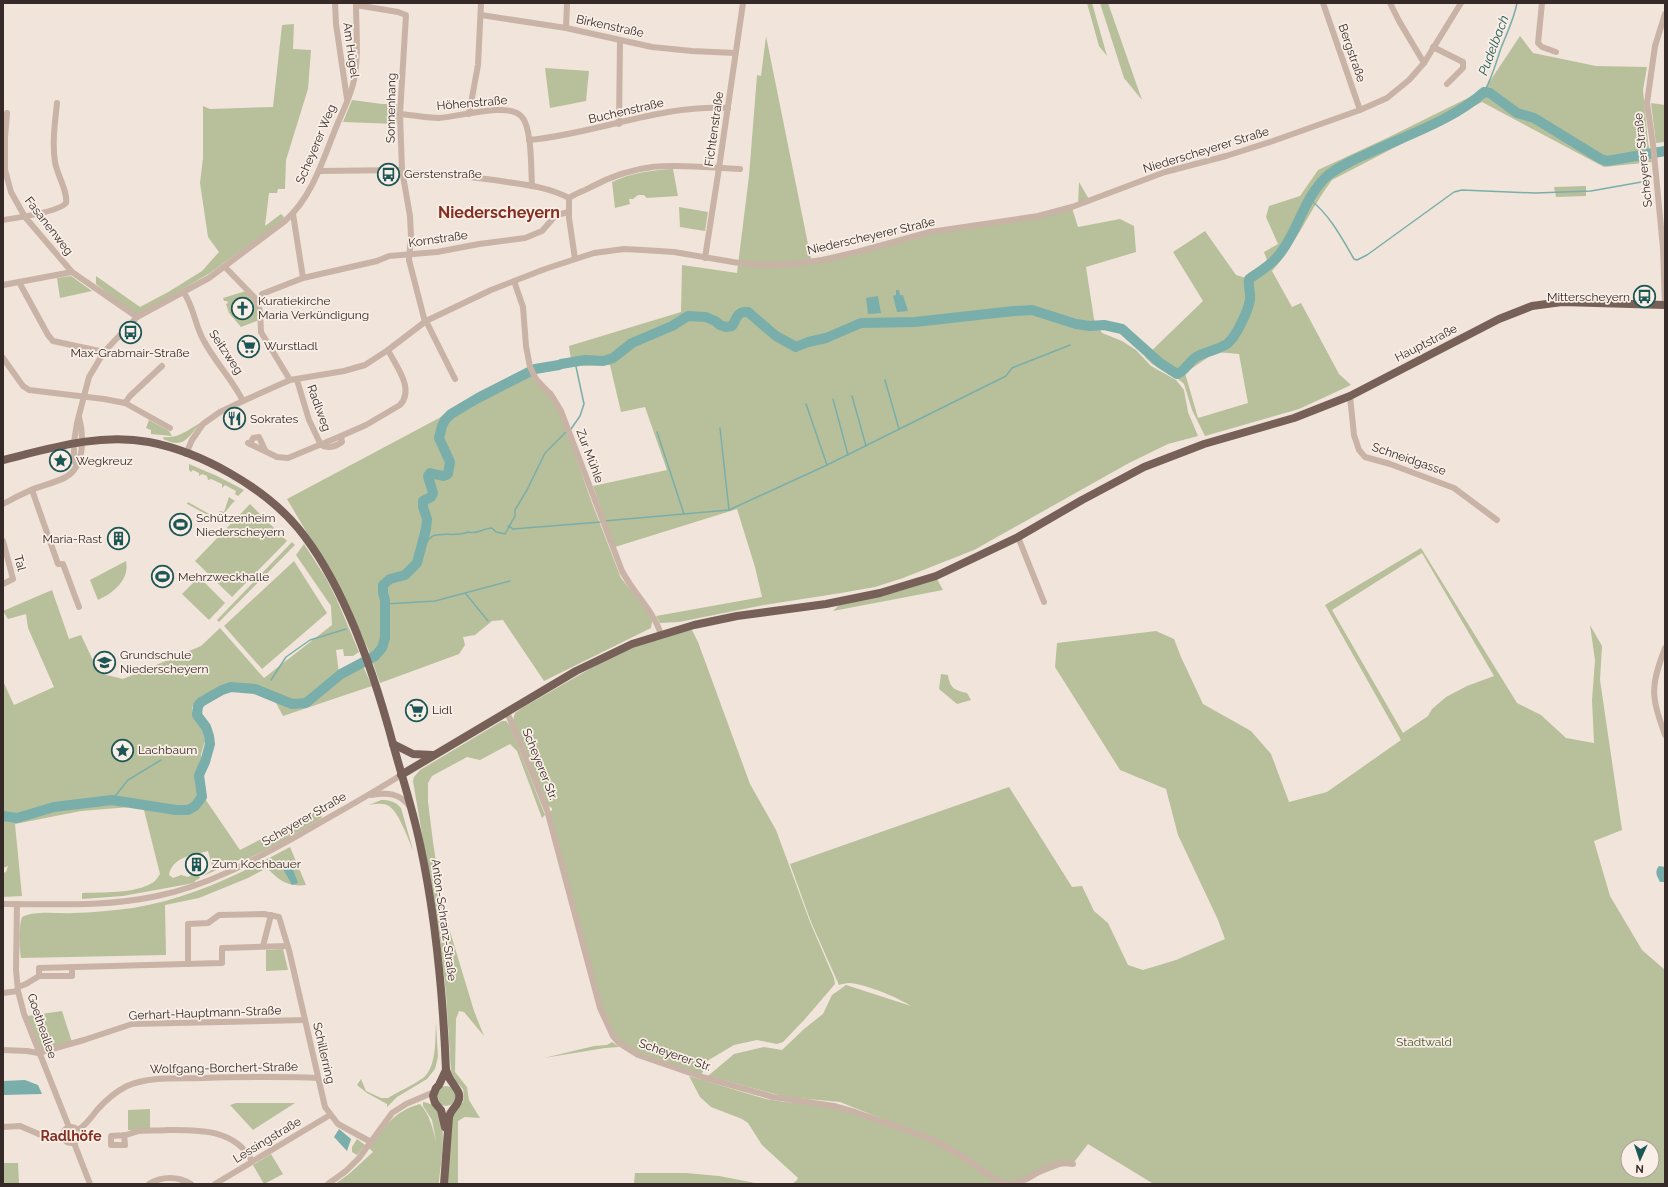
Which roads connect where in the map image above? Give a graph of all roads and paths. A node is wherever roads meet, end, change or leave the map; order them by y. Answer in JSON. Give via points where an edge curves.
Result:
{"nodes":[{"id":1,"x":335,"y":3,"type":"edge"},
{"id":2,"x":481,"y":3,"type":"edge"},
{"id":3,"x":567,"y":3,"type":"edge"},
{"id":4,"x":743,"y":3,"type":"edge"},
{"id":5,"x":1323,"y":3,"type":"edge"},
{"id":6,"x":1390,"y":3,"type":"edge"},
{"id":7,"x":1461,"y":3,"type":"edge"},
{"id":8,"x":1542,"y":3,"type":"edge"},
{"id":9,"x":356,"y":4,"type":"edge"},
{"id":10,"x":1665,"y":14,"type":"edge"},
{"id":11,"x":481,"y":15,"type":"junction"},
{"id":12,"x":566,"y":28,"type":"junction"},
{"id":13,"x":620,"y":41,"type":"junction"},
{"id":14,"x":1433,"y":47,"type":"junction"},
{"id":15,"x":1556,"y":52,"type":"dead end"},
{"id":16,"x":735,"y":53,"type":"junction"},
{"id":17,"x":1424,"y":63,"type":"junction"},
{"id":18,"x":1447,"y":84,"type":"dead end"},
{"id":19,"x":347,"y":100,"type":"junction"},
{"id":20,"x":57,"y":103,"type":"dead end"},
{"id":21,"x":728,"y":108,"type":"junction"},
{"id":22,"x":1360,"y":110,"type":"junction"},
{"id":23,"x":7,"y":114,"type":"dead end"},
{"id":24,"x":400,"y":114,"type":"junction"},
{"id":25,"x":469,"y":114,"type":"junction"},
{"id":26,"x":620,"y":124,"type":"junction"},
{"id":27,"x":529,"y":140,"type":"junction"},
{"id":28,"x":719,"y":168,"type":"junction"},
{"id":29,"x":740,"y":169,"type":"dead end"},
{"id":30,"x":320,"y":171,"type":"junction"},
{"id":31,"x":402,"y":171,"type":"junction"},
{"id":32,"x":532,"y":186,"type":"junction"},
{"id":33,"x":569,"y":198,"type":"junction"},
{"id":34,"x":569,"y":212,"type":"junction"},
{"id":35,"x":293,"y":214,"type":"junction"},
{"id":36,"x":25,"y":217,"type":"junction"},
{"id":37,"x":3,"y":220,"type":"edge"},
{"id":38,"x":409,"y":255,"type":"junction"},
{"id":39,"x":705,"y":258,"type":"junction"},
{"id":40,"x":575,"y":259,"type":"junction"},
{"id":41,"x":225,"y":267,"type":"junction"},
{"id":42,"x":72,"y":272,"type":"junction"},
{"id":43,"x":303,"y":278,"type":"junction"},
{"id":44,"x":514,"y":281,"type":"junction"},
{"id":45,"x":19,"y":282,"type":"junction"},
{"id":46,"x":3,"y":285,"type":"edge"},
{"id":47,"x":184,"y":292,"type":"junction"},
{"id":48,"x":262,"y":294,"type":"dead end"},
{"id":49,"x":1665,"y":306,"type":"edge"},
{"id":50,"x":137,"y":318,"type":"junction"},
{"id":51,"x":426,"y":321,"type":"junction"},
{"id":52,"x":388,"y":350,"type":"junction"},
{"id":53,"x":104,"y":352,"type":"junction"},
{"id":54,"x":3,"y":358,"type":"edge"},
{"id":55,"x":162,"y":366,"type":"dead end"},
{"id":56,"x":290,"y":380,"type":"junction"},
{"id":57,"x":297,"y":380,"type":"junction"},
{"id":58,"x":455,"y":380,"type":"dead end"},
{"id":59,"x":84,"y":396,"type":"junction"},
{"id":60,"x":1350,"y":396,"type":"junction"},
{"id":61,"x":243,"y":401,"type":"junction"},
{"id":62,"x":125,"y":403,"type":"junction"},
{"id":63,"x":170,"y":428,"type":"dead end"},
{"id":64,"x":78,"y":441,"type":"junction"},
{"id":65,"x":320,"y":444,"type":"junction"},
{"id":66,"x":265,"y":450,"type":"junction"},
{"id":67,"x":186,"y":454,"type":"junction"},
{"id":68,"x":3,"y":460,"type":"edge"},
{"id":69,"x":32,"y":490,"type":"junction"},
{"id":70,"x":3,"y":504,"type":"edge"},
{"id":71,"x":1496,"y":520,"type":"dead end"},
{"id":72,"x":1018,"y":537,"type":"junction"},
{"id":73,"x":3,"y":541,"type":"edge"},
{"id":74,"x":3,"y":584,"type":"edge"},
{"id":75,"x":1044,"y":602,"type":"dead end"},
{"id":76,"x":79,"y":607,"type":"dead end"},
{"id":77,"x":661,"y":634,"type":"junction"},
{"id":78,"x":1665,"y":648,"type":"edge"},
{"id":79,"x":507,"y":712,"type":"junction"},
{"id":80,"x":1665,"y":735,"type":"edge"},
{"id":81,"x":393,"y":744,"type":"junction"},
{"id":82,"x":434,"y":755,"type":"junction"},
{"id":83,"x":401,"y":775,"type":"junction"},
{"id":84,"x":367,"y":795,"type":"junction"},
{"id":85,"x":411,"y":809,"type":"junction"},
{"id":86,"x":3,"y":904,"type":"edge"},
{"id":87,"x":17,"y":904,"type":"junction"},
{"id":88,"x":271,"y":915,"type":"junction"},
{"id":89,"x":263,"y":946,"type":"junction"},
{"id":90,"x":287,"y":946,"type":"junction"},
{"id":91,"x":188,"y":964,"type":"junction"},
{"id":92,"x":18,"y":989,"type":"junction"},
{"id":93,"x":3,"y":993,"type":"edge"},
{"id":94,"x":305,"y":1020,"type":"junction"},
{"id":95,"x":3,"y":1050,"type":"edge"},
{"id":96,"x":38,"y":1053,"type":"junction"},
{"id":97,"x":446,"y":1070,"type":"junction"},
{"id":98,"x":318,"y":1078,"type":"junction"},
{"id":99,"x":439,"y":1085,"type":"junction"},
{"id":100,"x":454,"y":1086,"type":"junction"},
{"id":101,"x":434,"y":1092,"type":"junction"},
{"id":102,"x":419,"y":1099,"type":"junction"},
{"id":103,"x":437,"y":1105,"type":"junction"},
{"id":104,"x":452,"y":1108,"type":"junction"},
{"id":105,"x":330,"y":1115,"type":"junction"},
{"id":106,"x":3,"y":1127,"type":"edge"},
{"id":107,"x":69,"y":1127,"type":"junction"},
{"id":108,"x":78,"y":1130,"type":"junction"},
{"id":109,"x":447,"y":1134,"type":"junction"},
{"id":110,"x":124,"y":1135,"type":"dead end"},
{"id":111,"x":63,"y":1136,"type":"junction"},
{"id":112,"x":371,"y":1142,"type":"junction"},
{"id":113,"x":74,"y":1143,"type":"junction"},
{"id":114,"x":252,"y":1161,"type":"junction"},
{"id":115,"x":1073,"y":1164,"type":"dead end"},
{"id":116,"x":90,"y":1184,"type":"edge"},
{"id":117,"x":149,"y":1184,"type":"edge"},
{"id":118,"x":192,"y":1184,"type":"edge"},
{"id":119,"x":215,"y":1184,"type":"edge"},
{"id":120,"x":328,"y":1184,"type":"edge"},
{"id":121,"x":444,"y":1184,"type":"edge"},
{"id":122,"x":1007,"y":1184,"type":"edge"},
{"id":123,"x":1011,"y":1184,"type":"edge"}],
"edges":[{"from":1,"to":19,"type":"street","name":"Am Hügel"},
{"from":2,"to":11,"type":"street"},
{"from":3,"to":12,"type":"street"},
{"from":4,"to":16,"type":"street","name":"Fichtenstraße"},
{"from":5,"to":22,"type":"street","name":"Bergstraße"},
{"from":6,"to":17,"type":"street"},
{"from":7,"to":14,"type":"street","name":"Niederscheyerer Straße"},
{"from":8,"to":15,"type":"street","via":[[1538,43]]},
{"from":9,"to":19,"type":"street","name":"Scheyerer Weg","via":[[355,72]]},
{"from":9,"to":24,"type":"street","name":"Sonnenhang","via":[[406,15]]},
{"from":10,"to":49,"type":"street","name":"Scheyerer Straße","via":[[1654,46],[1647,103],[1663,248]]},
{"from":11,"to":12,"type":"street","name":"Birkenstraße"},
{"from":11,"to":25,"type":"street","via":[[478,65]]},
{"from":12,"to":13,"type":"street","name":"Birkenstraße"},
{"from":13,"to":16,"type":"street","name":"Birkenstraße","via":[[683,50]]},
{"from":13,"to":26,"type":"street"},
{"from":14,"to":17,"type":"street","name":"Niederscheyerer Straße"},
{"from":14,"to":18,"type":"street","via":[[1462,62],[1463,68]]},
{"from":16,"to":21,"type":"street","name":"Fichtenstraße"},
{"from":17,"to":22,"type":"street","name":"Niederscheyerer Straße","via":[[1409,80],[1386,98]]},
{"from":19,"to":30,"type":"street","name":"Scheyerer Weg"},
{"from":20,"to":36,"type":"street","via":[[54,158],[66,196],[66,205]]},
{"from":21,"to":26,"type":"street","name":"Buchenstraße","via":[[677,110]]},
{"from":21,"to":28,"type":"street","name":"Fichtenstraße"},
{"from":22,"to":39,"type":"street","name":"Niederscheyerer Straße","via":[[1226,156],[1165,172],[1078,206],[1038,216],[930,232],[806,263],[739,264]]},
{"from":23,"to":36,"type":"street","name":"Fasanenweg","via":[[4,138],[5,170],[11,192]]},
{"from":24,"to":25,"type":"street","name":"Höhenstraße","via":[[431,118]]},
{"from":24,"to":31,"type":"street","name":"Sonnenhang"},
{"from":25,"to":27,"type":"street","name":"Höhenstraße","via":[[504,110],[516,112],[525,121]]},
{"from":26,"to":27,"type":"street","name":"Buchenstraße","via":[[559,137]]},
{"from":27,"to":32,"type":"street","name":"Höhenstraße"},
{"from":28,"to":29,"type":"street"},
{"from":28,"to":33,"type":"street","via":[[687,165],[647,167],[617,175]]},
{"from":28,"to":39,"type":"street","name":"Fichtenstraße"},
{"from":30,"to":31,"type":"street"},
{"from":30,"to":35,"type":"street","name":"Scheyerer Weg"},
{"from":31,"to":32,"type":"street","via":[[467,176]]},
{"from":31,"to":38,"type":"street","name":"Sonnenhang","via":[[411,226]]},
{"from":32,"to":33,"type":"street"},
{"from":33,"to":34,"type":"street"},
{"from":34,"to":38,"type":"street","name":"Kornstraße","via":[[556,214],[542,231],[525,238]]},
{"from":34,"to":40,"type":"street"},
{"from":35,"to":41,"type":"street","name":"Scheyerer Weg"},
{"from":35,"to":43,"type":"street"},
{"from":36,"to":37,"type":"street"},
{"from":36,"to":42,"type":"street","name":"Fasanenweg"},
{"from":38,"to":43,"type":"street","name":"Kornstraße","via":[[389,256]]},
{"from":38,"to":51,"type":"street","name":"Sonnenhang"},
{"from":39,"to":40,"type":"street","name":"Niederscheyerer Straße","via":[[635,249],[594,253]]},
{"from":40,"to":44,"type":"street","name":"Niederscheyerer Straße"},
{"from":41,"to":47,"type":"street"},
{"from":41,"to":56,"type":"street","via":[[255,298],[260,311],[261,332]]},
{"from":42,"to":45,"type":"street"},
{"from":42,"to":50,"type":"street","name":"Fasanenweg"},
{"from":43,"to":48,"type":"street","name":"Kornstraße"},
{"from":44,"to":51,"type":"street","name":"Niederscheyerer Straße"},
{"from":44,"to":77,"type":"street","name":"Zur Mühle","via":[[524,314],[526,346],[534,375],[552,396],[567,426],[626,578],[655,617]]},
{"from":45,"to":46,"type":"street"},
{"from":45,"to":53,"type":"street","via":[[53,341]]},
{"from":47,"to":50,"type":"street"},
{"from":47,"to":61,"type":"street","name":"Seitzweg","via":[[204,343],[229,376]]},
{"from":49,"to":60,"type":"main road","name":"Hauptstraße","via":[[1562,302],[1532,306],[1499,319]]},
{"from":50,"to":53,"type":"street"},
{"from":51,"to":52,"type":"street","name":"Niederscheyerer Straße"},
{"from":51,"to":58,"type":"street","name":"Sonnenhang"},
{"from":52,"to":57,"type":"street","name":"Niederscheyerer Straße","via":[[356,368]]},
{"from":52,"to":65,"type":"street","via":[[405,383],[407,392],[404,400],[366,425],[341,436],[342,442],[335,446],[327,447]]},
{"from":53,"to":59,"type":"street","via":[[91,373]]},
{"from":54,"to":59,"type":"street","via":[[23,386],[29,390]]},
{"from":55,"to":62,"type":"street"},
{"from":56,"to":57,"type":"street","name":"Niederscheyerer Straße"},
{"from":56,"to":61,"type":"street","name":"Niederscheyerer Straße"},
{"from":57,"to":65,"type":"street","name":"Radlweg","via":[[309,420]]},
{"from":59,"to":62,"type":"street"},
{"from":59,"to":64,"type":"street","via":[[79,417]]},
{"from":60,"to":71,"type":"street","name":"Schneidgasse","via":[[1354,435],[1359,450],[1365,457],[1454,488]]},
{"from":60,"to":72,"type":"main road","name":"Hauptstraße","via":[[1294,418],[1204,444],[1144,468]]},
{"from":61,"to":67,"type":"street","name":"Niederscheyerer Straße","via":[[203,424]]},
{"from":62,"to":63,"type":"street"},
{"from":64,"to":67,"type":"main road","name":"Anton-Schranz-Straße","via":[[142,442]]},
{"from":64,"to":68,"type":"main road","name":"Anton-Schranz-Straße"},
{"from":64,"to":69,"type":"street","via":[[81,456],[74,472]]},
{"from":65,"to":66,"type":"street","via":[[288,458],[277,457]]},
{"from":66,"to":66,"type":"street","via":[[249,443],[253,438],[259,437]]},
{"from":67,"to":81,"type":"main road","name":"Anton-Schranz-Straße","via":[[250,486],[278,507],[311,544],[330,576],[363,651]]},
{"from":69,"to":70,"type":"street"},
{"from":69,"to":76,"type":"street","via":[[58,564],[63,564]]},
{"from":72,"to":75,"type":"street"},
{"from":72,"to":77,"type":"main road","name":"Hauptstraße","via":[[936,576],[880,593],[826,604],[737,616]]},
{"from":73,"to":74,"type":"street","name":"Tal","via":[[13,579]]},
{"from":77,"to":79,"type":"main road","name":"Hauptstraße","via":[[605,656]]},
{"from":78,"to":80,"type":"street","via":[[1654,683],[1656,709]]},
{"from":79,"to":82,"type":"main road","name":"Hauptstraße"},
{"from":79,"to":122,"type":"street","name":"Scheyerer Str.","via":[[547,810],[600,1008],[619,1043],[638,1055],[702,1077],[778,1098],[834,1106],[923,1135]]},
{"from":81,"to":82,"type":"main road","via":[[413,754]]},
{"from":81,"to":83,"type":"main road","name":"Anton-Schranz-Straße"},
{"from":82,"to":83,"type":"main road","name":"Hauptstraße"},
{"from":83,"to":84,"type":"street","name":"Scheyerer Straße"},
{"from":83,"to":85,"type":"main road","name":"Anton-Schranz-Straße"},
{"from":84,"to":85,"type":"street","via":[[396,795]]},
{"from":84,"to":87,"type":"street","name":"Scheyerer Straße","via":[[246,864],[180,891],[105,903]]},
{"from":85,"to":97,"type":"main road","name":"Anton-Schranz-Straße","via":[[420,843],[438,948]]},
{"from":86,"to":87,"type":"street","name":"Scheyerer Straße"},
{"from":87,"to":92,"type":"street","name":"Goetheallee"},
{"from":88,"to":89,"type":"street"},
{"from":88,"to":90,"type":"street","name":"Schillerring","via":[[279,917]]},
{"from":88,"to":91,"type":"street","via":[[219,915],[208,923],[188,924]]},
{"from":89,"to":90,"type":"street"},
{"from":89,"to":91,"type":"street","via":[[222,948],[222,963]]},
{"from":90,"to":94,"type":"street","name":"Schillerring"},
{"from":91,"to":92,"type":"street","via":[[72,967],[72,976],[39,976]]},
{"from":92,"to":93,"type":"street"},
{"from":92,"to":96,"type":"street","name":"Goetheallee"},
{"from":94,"to":96,"type":"street","name":"Gerhart-Hauptmann-Straße","via":[[132,1024]]},
{"from":94,"to":98,"type":"street","name":"Schillerring"},
{"from":95,"to":96,"type":"street"},
{"from":96,"to":107,"type":"street","name":"Goetheallee"},
{"from":97,"to":99,"type":"main road","name":"Anton-Schranz-Straße"},
{"from":97,"to":100,"type":"main road","name":"Anton-Schranz-Straße"},
{"from":98,"to":105,"type":"street","name":"Schillerring","via":[[324,1104]]},
{"from":98,"to":108,"type":"street","name":"Wolfgang-Borchert-Straße","via":[[176,1079],[141,1082],[127,1086],[112,1095]]},
{"from":99,"to":100,"type":"main road","via":[[447,1083]]},
{"from":99,"to":101,"type":"main road","name":"Anton-Schranz-Straße"},
{"from":100,"to":104,"type":"main road","name":"Anton-Schranz-Straße","via":[[458,1090],[459,1098]]},
{"from":101,"to":102,"type":"street"},
{"from":101,"to":103,"type":"main road","name":"Anton-Schranz-Straße"},
{"from":102,"to":103,"type":"street","via":[[427,1099]]},
{"from":102,"to":112,"type":"street","via":[[392,1113]]},
{"from":103,"to":104,"type":"main road","via":[[446,1109]]},
{"from":103,"to":109,"type":"main road","name":"Anton-Schranz-Straße","via":[[442,1113]]},
{"from":104,"to":109,"type":"main road","name":"Anton-Schranz-Straße"},
{"from":105,"to":112,"type":"street","name":"Schillerring","via":[[344,1127]]},
{"from":105,"to":114,"type":"street","name":"Lessingstraße"},
{"from":106,"to":111,"type":"street","via":[[20,1126],[41,1135]]},
{"from":107,"to":108,"type":"street"},
{"from":107,"to":111,"type":"street"},
{"from":108,"to":113,"type":"street","via":[[79,1137]]},
{"from":109,"to":121,"type":"main road","name":"Anton-Schranz-Straße"},
{"from":110,"to":114,"type":"street","via":[[139,1131],[213,1132],[236,1142]]},
{"from":111,"to":113,"type":"street","via":[[66,1141]]},
{"from":112,"to":120,"type":"street","via":[[353,1164]]},
{"from":113,"to":116,"type":"street"},
{"from":114,"to":119,"type":"street","name":"Lessingstraße"},
{"from":115,"to":123,"type":"street","via":[[1063,1162],[1052,1165]]},
{"from":117,"to":118,"type":"street","via":[[170,1178]]}]}
